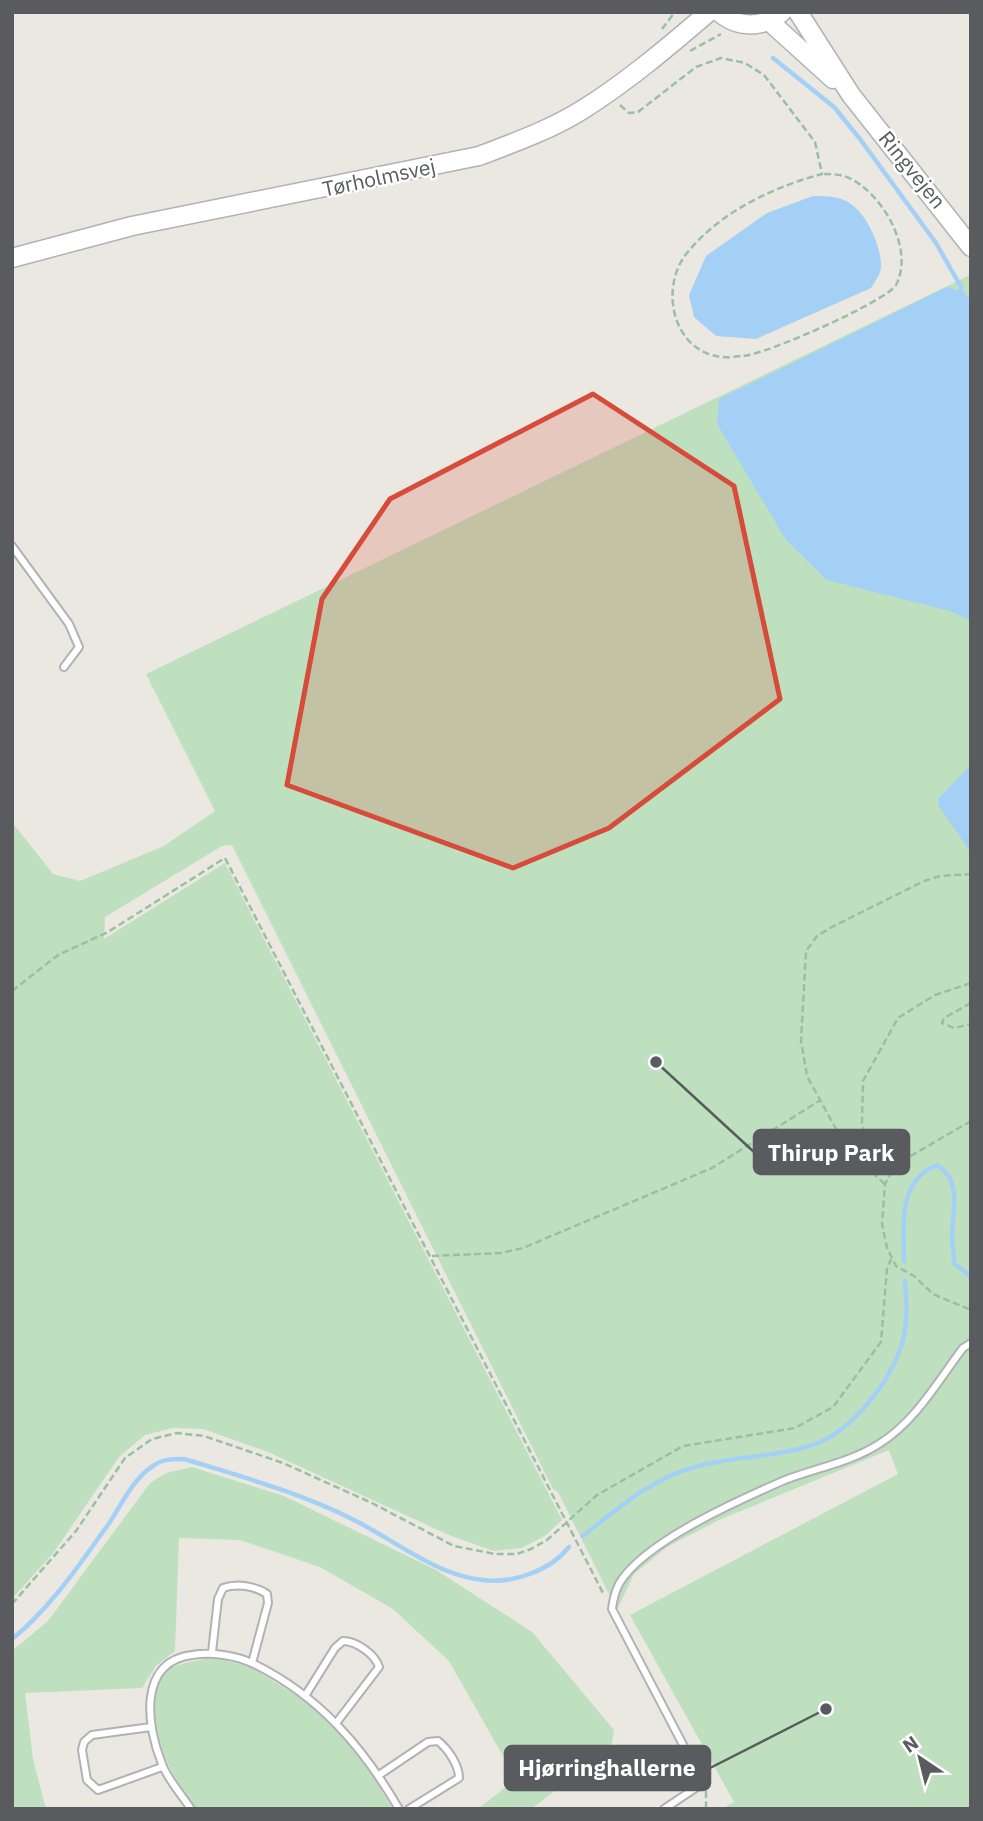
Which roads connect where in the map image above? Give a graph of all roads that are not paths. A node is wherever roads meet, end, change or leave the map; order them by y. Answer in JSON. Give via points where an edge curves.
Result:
{"nodes":[{"id":1,"x":709,"y":12,"type":"edge"},
{"id":2,"x":719,"y":12,"type":"edge"},
{"id":3,"x":798,"y":12,"type":"edge"},
{"id":4,"x":775,"y":17,"type":"edge"},
{"id":5,"x":851,"y":95,"type":"junction"},
{"id":6,"x":971,"y":247,"type":"edge"},
{"id":7,"x":12,"y":258,"type":"edge"},
{"id":8,"x":12,"y":546,"type":"edge"},
{"id":9,"x":64,"y":667,"type":"dead end"},
{"id":10,"x":971,"y":1343,"type":"edge"},
{"id":11,"x":212,"y":1652,"type":"junction"},
{"id":12,"x":252,"y":1663,"type":"junction"},
{"id":13,"x":306,"y":1696,"type":"junction"},
{"id":14,"x":337,"y":1722,"type":"junction"},
{"id":15,"x":151,"y":1727,"type":"junction"},
{"id":16,"x":162,"y":1767,"type":"junction"},
{"id":17,"x":379,"y":1775,"type":"junction"},
{"id":18,"x":191,"y":1809,"type":"edge"},
{"id":19,"x":399,"y":1809,"type":"edge"},
{"id":20,"x":409,"y":1809,"type":"edge"},
{"id":21,"x":664,"y":1809,"type":"edge"}],
"edges":[{"from":1,"to":7,"type":"street","name":"Tørholmsvej","via":[[580,112],[479,156],[132,226]]},
{"from":2,"to":4,"type":"street","via":[[746,25]]},
{"from":3,"to":5,"type":"street","name":"Ringvejen"},
{"from":4,"to":5,"type":"street","name":"Ringvejen"},
{"from":5,"to":6,"type":"street","name":"Ringvejen"},
{"from":8,"to":9,"type":"lane","via":[[74,636],[79,648]]},
{"from":10,"to":21,"type":"lane","via":[[916,1412],[880,1444],[785,1480],[674,1536],[628,1572],[612,1609],[703,1783]]},
{"from":11,"to":12,"type":"lane"},
{"from":11,"to":12,"type":"lane","via":[[223,1588],[259,1589],[267,1594],[268,1603]]},
{"from":11,"to":15,"type":"lane","via":[[181,1656],[165,1667],[154,1681],[148,1704]]},
{"from":12,"to":13,"type":"lane"},
{"from":13,"to":14,"type":"lane"},
{"from":13,"to":14,"type":"lane","via":[[343,1641],[352,1641],[377,1660],[375,1677]]},
{"from":14,"to":17,"type":"lane"},
{"from":15,"to":16,"type":"lane"},
{"from":15,"to":16,"type":"lane","via":[[92,1735],[82,1750],[87,1780],[98,1790]]},
{"from":16,"to":18,"type":"lane"},
{"from":17,"to":19,"type":"lane"},
{"from":17,"to":20,"type":"lane","via":[[428,1742],[445,1746],[459,1778]]}]}
